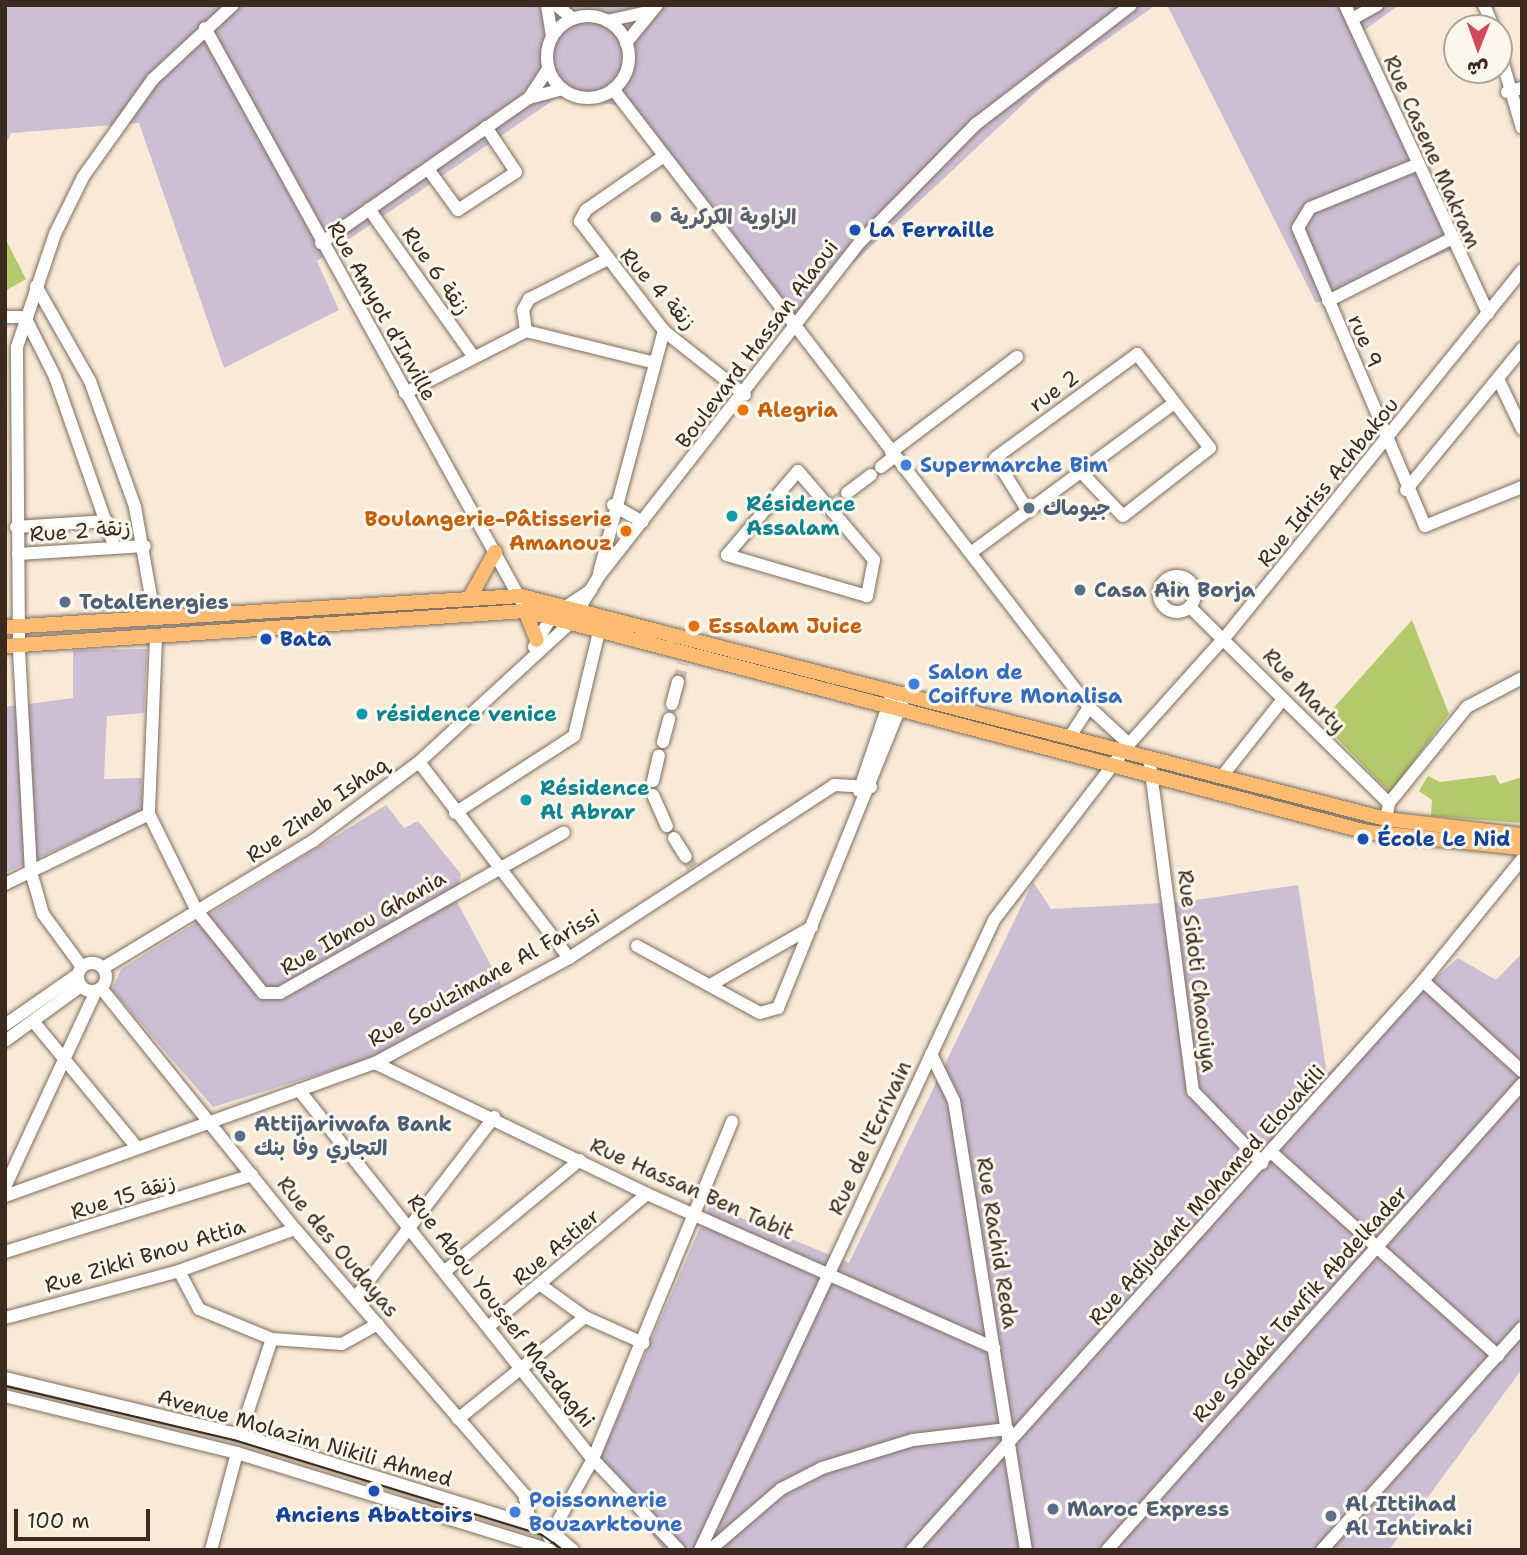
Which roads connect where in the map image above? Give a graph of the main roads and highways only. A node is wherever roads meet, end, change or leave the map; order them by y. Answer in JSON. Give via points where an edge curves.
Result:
{"nodes":[{"id":1,"x":495,"y":552,"type":"road end"},
{"id":2,"x":469,"y":599,"type":"junction"},
{"id":3,"x":525,"y":611,"type":"junction"},
{"id":4,"x":12,"y":627,"type":"edge"},
{"id":5,"x":12,"y":647,"type":"edge"},
{"id":6,"x":534,"y":647,"type":"road end"},
{"id":7,"x":1522,"y":835,"type":"edge"},
{"id":8,"x":1522,"y":848,"type":"edge"}],
"edges":[{"from":1,"to":2,"type":"main road"},
{"from":2,"to":4,"type":"main road"},
{"from":2,"to":7,"type":"main road","via":[[521,596],[1127,747],[1149,757],[1386,819]]},
{"from":3,"to":5,"type":"main road"},
{"from":3,"to":6,"type":"main road"},
{"from":3,"to":8,"type":"main road","via":[[684,659],[1152,773],[1367,832]]}]}
